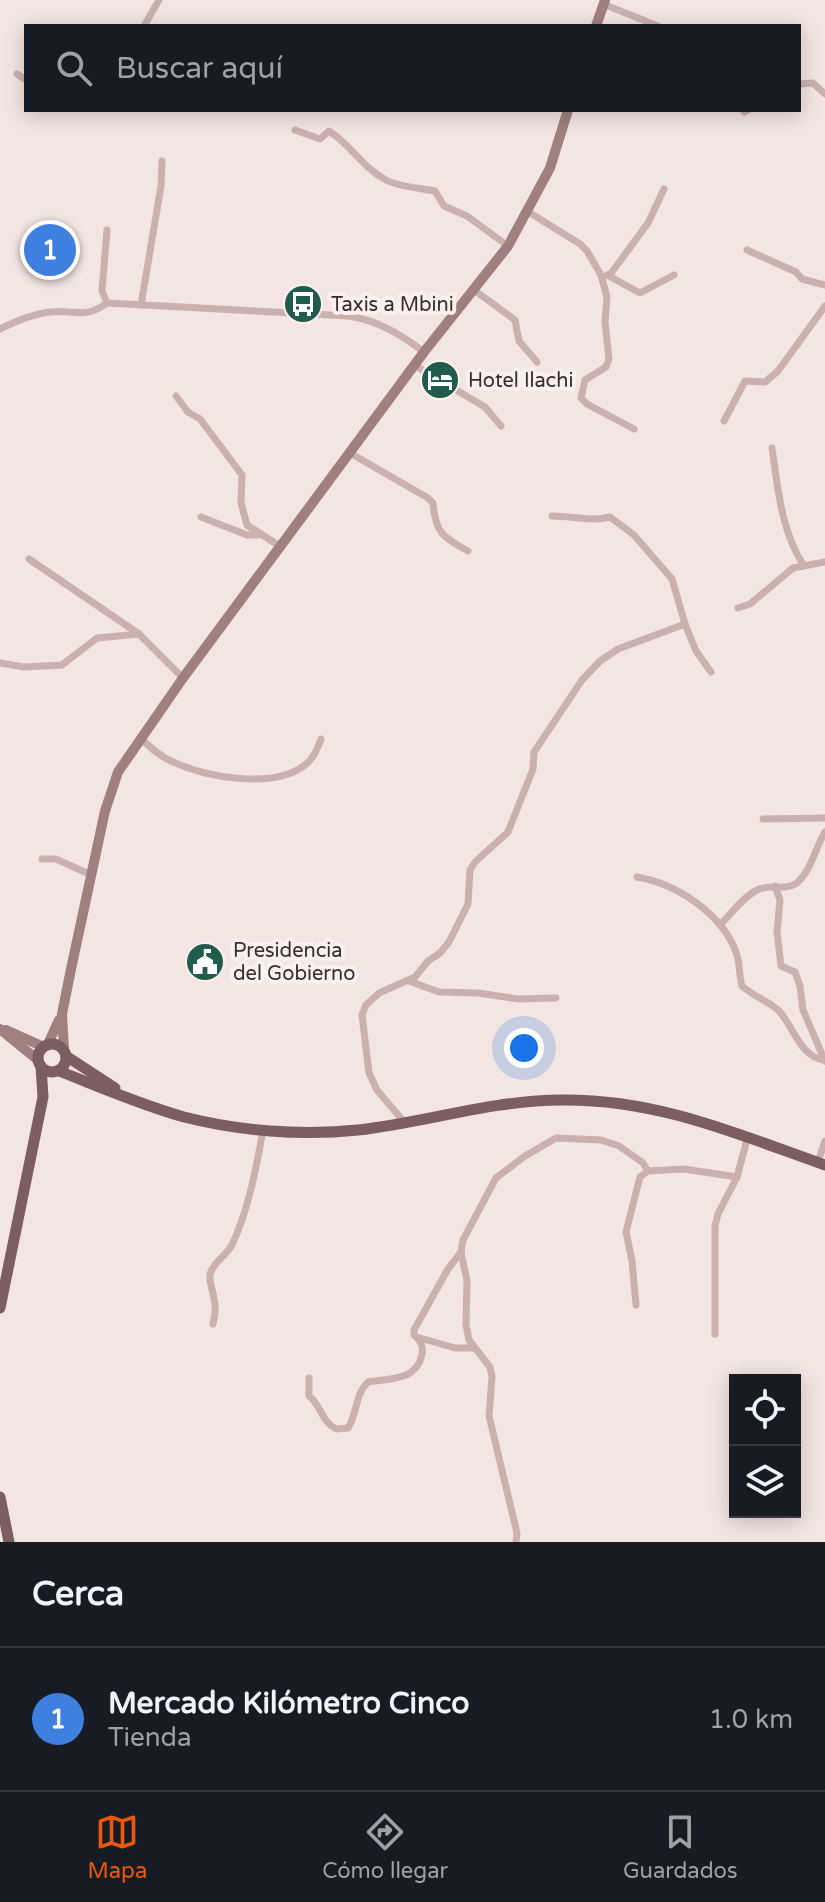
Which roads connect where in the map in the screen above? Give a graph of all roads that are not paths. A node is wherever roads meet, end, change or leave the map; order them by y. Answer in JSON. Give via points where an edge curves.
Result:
{"nodes":[{"id":1,"x":159,"y":0,"type":"edge"},
{"id":2,"x":604,"y":2,"type":"edge"},
{"id":3,"x":145,"y":24,"type":"edge"},
{"id":4,"x":597,"y":24,"type":"edge"},
{"id":5,"x":654,"y":24,"type":"edge"},
{"id":6,"x":17,"y":74,"type":"dead end"},
{"id":7,"x":24,"y":79,"type":"edge"},
{"id":8,"x":801,"y":84,"type":"edge"},
{"id":9,"x":825,"y":94,"type":"edge"},
{"id":10,"x":566,"y":112,"type":"edge"},
{"id":11,"x":295,"y":130,"type":"dead end"},
{"id":12,"x":162,"y":161,"type":"dead end"},
{"id":13,"x":664,"y":189,"type":"dead end"},
{"id":14,"x":527,"y":211,"type":"junction"},
{"id":15,"x":107,"y":230,"type":"dead end"},
{"id":16,"x":508,"y":246,"type":"junction"},
{"id":17,"x":747,"y":250,"type":"dead end"},
{"id":18,"x":605,"y":275,"type":"junction"},
{"id":19,"x":674,"y":275,"type":"dead end"},
{"id":20,"x":825,"y":285,"type":"edge"},
{"id":21,"x":474,"y":290,"type":"junction"},
{"id":22,"x":107,"y":303,"type":"junction"},
{"id":23,"x":141,"y":305,"type":"junction"},
{"id":24,"x":825,"y":306,"type":"edge"},
{"id":25,"x":0,"y":329,"type":"edge"},
{"id":26,"x":424,"y":352,"type":"junction"},
{"id":27,"x":537,"y":362,"type":"dead end"},
{"id":28,"x":414,"y":365,"type":"junction"},
{"id":29,"x":176,"y":396,"type":"dead end"},
{"id":30,"x":724,"y":421,"type":"dead end"},
{"id":31,"x":501,"y":426,"type":"dead end"},
{"id":32,"x":634,"y":429,"type":"dead end"},
{"id":33,"x":772,"y":448,"type":"dead end"},
{"id":34,"x":350,"y":453,"type":"junction"},
{"id":35,"x":552,"y":516,"type":"dead end"},
{"id":36,"x":201,"y":517,"type":"dead end"},
{"id":37,"x":259,"y":535,"type":"junction"},
{"id":38,"x":281,"y":547,"type":"junction"},
{"id":39,"x":468,"y":551,"type":"dead end"},
{"id":40,"x":29,"y":559,"type":"dead end"},
{"id":41,"x":825,"y":562,"type":"edge"},
{"id":42,"x":804,"y":566,"type":"junction"},
{"id":43,"x":738,"y":608,"type":"dead end"},
{"id":44,"x":685,"y":624,"type":"junction"},
{"id":45,"x":139,"y":634,"type":"junction"},
{"id":46,"x":0,"y":663,"type":"edge"},
{"id":47,"x":711,"y":672,"type":"dead end"},
{"id":48,"x":183,"y":678,"type":"junction"},
{"id":49,"x":140,"y":738,"type":"junction"},
{"id":50,"x":321,"y":739,"type":"dead end"},
{"id":51,"x":825,"y":818,"type":"edge"},
{"id":52,"x":763,"y":819,"type":"dead end"},
{"id":53,"x":825,"y":832,"type":"edge"},
{"id":54,"x":42,"y":859,"type":"dead end"},
{"id":55,"x":91,"y":875,"type":"junction"},
{"id":56,"x":637,"y":877,"type":"dead end"},
{"id":57,"x":775,"y":886,"type":"junction"},
{"id":58,"x":720,"y":925,"type":"junction"},
{"id":59,"x":409,"y":981,"type":"junction"},
{"id":60,"x":556,"y":998,"type":"dead end"},
{"id":61,"x":62,"y":1014,"type":"junction"},
{"id":62,"x":0,"y":1029,"type":"edge"},
{"id":63,"x":46,"y":1046,"type":"junction"},
{"id":64,"x":65,"y":1053,"type":"junction"},
{"id":65,"x":825,"y":1060,"type":"edge"},
{"id":66,"x":40,"y":1063,"type":"junction"},
{"id":67,"x":57,"y":1071,"type":"junction"},
{"id":68,"x":43,"y":1097,"type":"junction"},
{"id":69,"x":136,"y":1101,"type":"junction"},
{"id":70,"x":405,"y":1123,"type":"junction"},
{"id":71,"x":263,"y":1130,"type":"junction"},
{"id":72,"x":748,"y":1136,"type":"junction"},
{"id":73,"x":825,"y":1141,"type":"edge"},
{"id":74,"x":822,"y":1163,"type":"edge"},
{"id":75,"x":648,"y":1171,"type":"junction"},
{"id":76,"x":737,"y":1177,"type":"junction"},
{"id":77,"x":461,"y":1252,"type":"junction"},
{"id":78,"x":5,"y":1263,"type":"edge"},
{"id":79,"x":636,"y":1305,"type":"dead end"},
{"id":80,"x":0,"y":1308,"type":"edge"},
{"id":81,"x":213,"y":1324,"type":"dead end"},
{"id":82,"x":715,"y":1334,"type":"dead end"},
{"id":83,"x":420,"y":1338,"type":"junction"},
{"id":84,"x":474,"y":1348,"type":"junction"},
{"id":85,"x":309,"y":1378,"type":"dead end"},
{"id":86,"x":0,"y":1497,"type":"edge"},
{"id":87,"x":9,"y":1542,"type":"edge"},
{"id":88,"x":516,"y":1542,"type":"edge"}],
"edges":[{"from":1,"to":3,"type":"street"},
{"from":2,"to":4,"type":"main road"},
{"from":2,"to":5,"type":"street"},
{"from":6,"to":7,"type":"street"},
{"from":8,"to":9,"type":"street","via":[[813,83]]},
{"from":10,"to":14,"type":"main road","via":[[550,168]]},
{"from":11,"to":16,"type":"street","via":[[320,139],[329,131],[386,180],[435,191],[444,206]]},
{"from":12,"to":23,"type":"street"},
{"from":13,"to":18,"type":"street","via":[[648,223]]},
{"from":14,"to":16,"type":"main road"},
{"from":14,"to":18,"type":"street","via":[[580,244]]},
{"from":15,"to":22,"type":"street","via":[[102,291]]},
{"from":16,"to":21,"type":"main road"},
{"from":17,"to":20,"type":"street"},
{"from":18,"to":19,"type":"street","via":[[640,293]]},
{"from":18,"to":32,"type":"street","via":[[608,363],[585,380],[581,398]]},
{"from":21,"to":26,"type":"main road"},
{"from":21,"to":27,"type":"street","via":[[515,320],[519,341]]},
{"from":22,"to":23,"type":"street"},
{"from":22,"to":25,"type":"street","via":[[95,312],[44,313]]},
{"from":23,"to":26,"type":"street","via":[[366,319]]},
{"from":24,"to":30,"type":"street","via":[[778,371],[765,382],[745,381]]},
{"from":26,"to":28,"type":"main road"},
{"from":28,"to":31,"type":"street","via":[[485,407]]},
{"from":28,"to":34,"type":"main road"},
{"from":29,"to":37,"type":"street","via":[[242,475],[243,515]]},
{"from":33,"to":42,"type":"street","via":[[786,528]]},
{"from":34,"to":38,"type":"main road"},
{"from":34,"to":39,"type":"street","via":[[428,498],[442,535]]},
{"from":35,"to":44,"type":"street","via":[[593,521],[610,517],[634,535],[672,579]]},
{"from":36,"to":37,"type":"street"},
{"from":37,"to":38,"type":"street"},
{"from":38,"to":48,"type":"main road"},
{"from":40,"to":45,"type":"street"},
{"from":41,"to":42,"type":"street"},
{"from":42,"to":43,"type":"street","via":[[793,568]]},
{"from":44,"to":47,"type":"street"},
{"from":44,"to":59,"type":"street","via":[[618,649],[582,680],[534,752],[533,769],[508,832],[470,870],[468,904],[449,942]]},
{"from":45,"to":46,"type":"street","via":[[97,638],[62,665]]},
{"from":45,"to":48,"type":"street"},
{"from":48,"to":49,"type":"main road"},
{"from":49,"to":50,"type":"street","via":[[169,760],[240,779],[292,773],[313,758]]},
{"from":49,"to":55,"type":"main road","via":[[114,782]]},
{"from":51,"to":52,"type":"street"},
{"from":53,"to":57,"type":"street","via":[[803,877],[791,887]]},
{"from":54,"to":55,"type":"street","via":[[56,859]]},
{"from":55,"to":61,"type":"main road"},
{"from":56,"to":58,"type":"street","via":[[660,883],[701,906]]},
{"from":57,"to":58,"type":"street","via":[[754,891]]},
{"from":57,"to":65,"type":"street","via":[[781,966],[795,972],[803,1010]]},
{"from":58,"to":65,"type":"street","via":[[738,957],[742,986],[779,1011],[807,1053]]},
{"from":59,"to":60,"type":"street","via":[[439,992]]},
{"from":59,"to":70,"type":"street","via":[[379,993],[362,1015],[369,1073]]},
{"from":61,"to":63,"type":"main road"},
{"from":61,"to":64,"type":"main road"},
{"from":62,"to":63,"type":"main road"},
{"from":62,"to":66,"type":"main road"},
{"from":63,"to":64,"type":"main road","via":[[56,1045]]},
{"from":63,"to":66,"type":"main road","via":[[39,1053]]},
{"from":64,"to":67,"type":"main road","via":[[64,1066]]},
{"from":64,"to":69,"type":"main road"},
{"from":66,"to":67,"type":"main road","via":[[47,1071]]},
{"from":66,"to":68,"type":"main road"},
{"from":67,"to":68,"type":"main road"},
{"from":67,"to":69,"type":"main road"},
{"from":68,"to":78,"type":"main road"},
{"from":69,"to":71,"type":"main road","via":[[187,1118]]},
{"from":70,"to":71,"type":"main road","via":[[333,1132]]},
{"from":70,"to":72,"type":"main road","via":[[516,1102],[617,1102],[682,1114]]},
{"from":71,"to":81,"type":"street","via":[[252,1189],[231,1245],[210,1277],[216,1308]]},
{"from":72,"to":74,"type":"main road"},
{"from":72,"to":76,"type":"street"},
{"from":73,"to":74,"type":"street"},
{"from":75,"to":76,"type":"street","via":[[684,1169]]},
{"from":75,"to":77,"type":"street","via":[[631,1154],[601,1140],[556,1138],[496,1178]]},
{"from":75,"to":79,"type":"street","via":[[640,1177],[626,1232]]},
{"from":76,"to":82,"type":"street","via":[[715,1226]]},
{"from":77,"to":83,"type":"street","via":[[414,1330]]},
{"from":77,"to":84,"type":"street","via":[[467,1281],[466,1325]]},
{"from":78,"to":80,"type":"main road"},
{"from":83,"to":84,"type":"street"},
{"from":83,"to":85,"type":"street","via":[[422,1356],[408,1375],[368,1382],[356,1399],[352,1422],[343,1429],[324,1419],[309,1396]]},
{"from":84,"to":88,"type":"street","via":[[490,1367],[489,1416]]},
{"from":86,"to":87,"type":"main road"}]}
